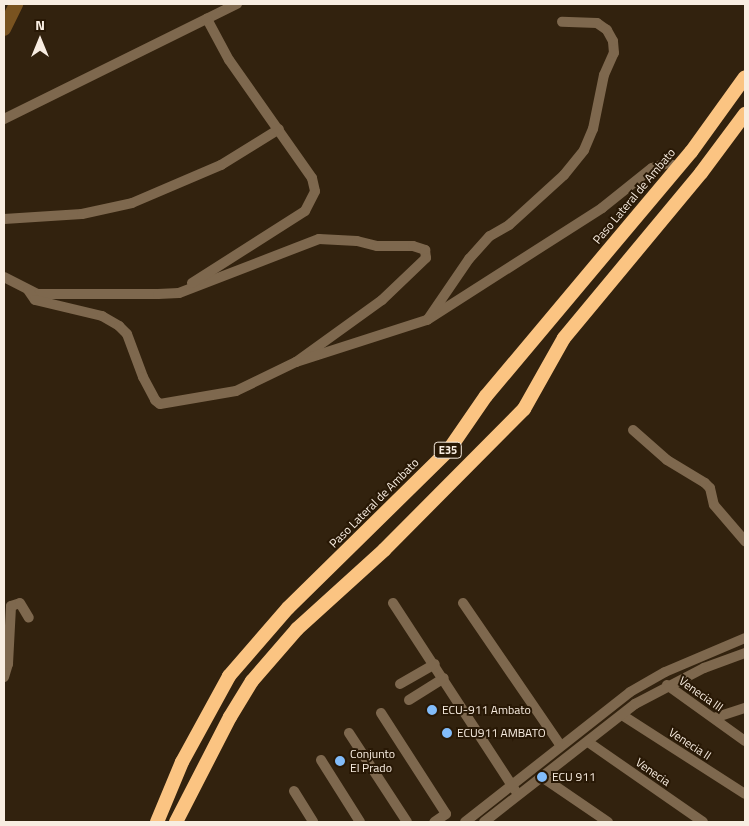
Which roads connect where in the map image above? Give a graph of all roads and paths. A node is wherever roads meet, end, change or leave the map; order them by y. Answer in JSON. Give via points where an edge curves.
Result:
{"nodes":[{"id":1,"x":237,"y":4,"type":"edge"},
{"id":2,"x":207,"y":19,"type":"junction"},
{"id":3,"x":562,"y":22,"type":"dead end"},
{"id":4,"x":745,"y":77,"type":"edge"},
{"id":5,"x":745,"y":114,"type":"edge"},
{"id":6,"x":4,"y":119,"type":"edge"},
{"id":7,"x":279,"y":129,"type":"junction"},
{"id":8,"x":676,"y":168,"type":"junction"},
{"id":9,"x":4,"y":219,"type":"edge"},
{"id":10,"x":4,"y":277,"type":"edge"},
{"id":11,"x":28,"y":290,"type":"junction"},
{"id":12,"x":179,"y":292,"type":"junction"},
{"id":13,"x":427,"y":320,"type":"junction"},
{"id":14,"x":296,"y":362,"type":"junction"},
{"id":15,"x":633,"y":430,"type":"dead end"},
{"id":16,"x":745,"y":540,"type":"edge"},
{"id":17,"x":393,"y":603,"type":"dead end"},
{"id":18,"x":463,"y":603,"type":"dead end"},
{"id":19,"x":29,"y":618,"type":"dead end"},
{"id":20,"x":745,"y":638,"type":"edge"},
{"id":21,"x":745,"y":653,"type":"edge"},
{"id":22,"x":435,"y":664,"type":"junction"},
{"id":23,"x":4,"y":677,"type":"edge"},
{"id":24,"x":444,"y":678,"type":"junction"},
{"id":25,"x":400,"y":684,"type":"dead end"},
{"id":26,"x":668,"y":686,"type":"junction"},
{"id":27,"x":409,"y":700,"type":"dead end"},
{"id":28,"x":745,"y":708,"type":"edge"},
{"id":29,"x":381,"y":713,"type":"dead end"},
{"id":30,"x":622,"y":715,"type":"junction"},
{"id":31,"x":714,"y":718,"type":"junction"},
{"id":32,"x":349,"y":732,"type":"dead end"},
{"id":33,"x":745,"y":741,"type":"edge"},
{"id":34,"x":588,"y":742,"type":"junction"},
{"id":35,"x":561,"y":746,"type":"junction"},
{"id":36,"x":321,"y":760,"type":"dead end"},
{"id":37,"x":542,"y":777,"type":"junction"},
{"id":38,"x":512,"y":786,"type":"junction"},
{"id":39,"x":294,"y":792,"type":"dead end"},
{"id":40,"x":745,"y":794,"type":"edge"},
{"id":41,"x":519,"y":795,"type":"junction"},
{"id":42,"x":157,"y":822,"type":"edge"},
{"id":43,"x":176,"y":822,"type":"edge"},
{"id":44,"x":313,"y":822,"type":"edge"},
{"id":45,"x":360,"y":822,"type":"edge"},
{"id":46,"x":407,"y":822,"type":"edge"},
{"id":47,"x":434,"y":822,"type":"edge"},
{"id":48,"x":465,"y":822,"type":"edge"},
{"id":49,"x":484,"y":822,"type":"edge"},
{"id":50,"x":608,"y":822,"type":"edge"},
{"id":51,"x":703,"y":822,"type":"edge"}],
"edges":[{"from":1,"to":2,"type":"street"},
{"from":2,"to":6,"type":"street"},
{"from":2,"to":7,"type":"street","via":[[229,60]]},
{"from":3,"to":13,"type":"street","via":[[597,23],[607,30],[613,41],[614,53],[604,75],[593,129],[584,150],[564,175],[509,225],[490,236],[469,259]]},
{"from":4,"to":8,"type":"highway","name":"Paso Lateral de Ambato","number":"E35"},
{"from":5,"to":43,"type":"highway","number":"E35","via":[[701,173],[564,338],[524,409],[384,550],[297,629],[252,682],[230,717]]},
{"from":7,"to":9,"type":"street","via":[[222,165],[132,203],[82,214]]},
{"from":7,"to":12,"type":"street","via":[[315,184],[305,211],[267,238],[210,269]]},
{"from":8,"to":13,"type":"street","via":[[668,163],[652,168],[602,208]]},
{"from":8,"to":42,"type":"highway","name":"Paso Lateral de Ambato","number":"E35","via":[[486,396],[448,451],[288,608],[229,676],[182,762]]},
{"from":10,"to":11,"type":"street"},
{"from":11,"to":12,"type":"street","via":[[38,294]]},
{"from":11,"to":14,"type":"street","via":[[35,300],[102,316],[119,326],[127,334],[151,392],[160,404],[236,390]]},
{"from":12,"to":14,"type":"street","via":[[319,239],[357,241],[377,246],[413,246],[425,250],[426,258],[382,300]]},
{"from":13,"to":14,"type":"street"},
{"from":15,"to":16,"type":"street","via":[[667,460],[710,488],[714,505]]},
{"from":17,"to":22,"type":"street"},
{"from":18,"to":35,"type":"street"},
{"from":19,"to":23,"type":"street","via":[[20,603],[11,606],[8,664]]},
{"from":20,"to":35,"type":"street","via":[[649,680]]},
{"from":21,"to":26,"type":"street"},
{"from":22,"to":24,"type":"street"},
{"from":22,"to":25,"type":"street"},
{"from":24,"to":27,"type":"street"},
{"from":24,"to":38,"type":"street"},
{"from":26,"to":30,"type":"street"},
{"from":26,"to":31,"type":"street","name":"Venecia III"},
{"from":28,"to":31,"type":"street"},
{"from":29,"to":47,"type":"street","via":[[446,814]]},
{"from":30,"to":34,"type":"street"},
{"from":30,"to":40,"type":"street","name":"Venecia II"},
{"from":31,"to":33,"type":"street","name":"Venecia III"},
{"from":32,"to":46,"type":"street"},
{"from":34,"to":37,"type":"street"},
{"from":34,"to":51,"type":"street","name":"Venecia"},
{"from":35,"to":38,"type":"street"},
{"from":36,"to":45,"type":"street"},
{"from":37,"to":41,"type":"street"},
{"from":37,"to":50,"type":"street"},
{"from":38,"to":41,"type":"street"},
{"from":38,"to":48,"type":"street"},
{"from":39,"to":44,"type":"street"},
{"from":41,"to":49,"type":"street"}]}
